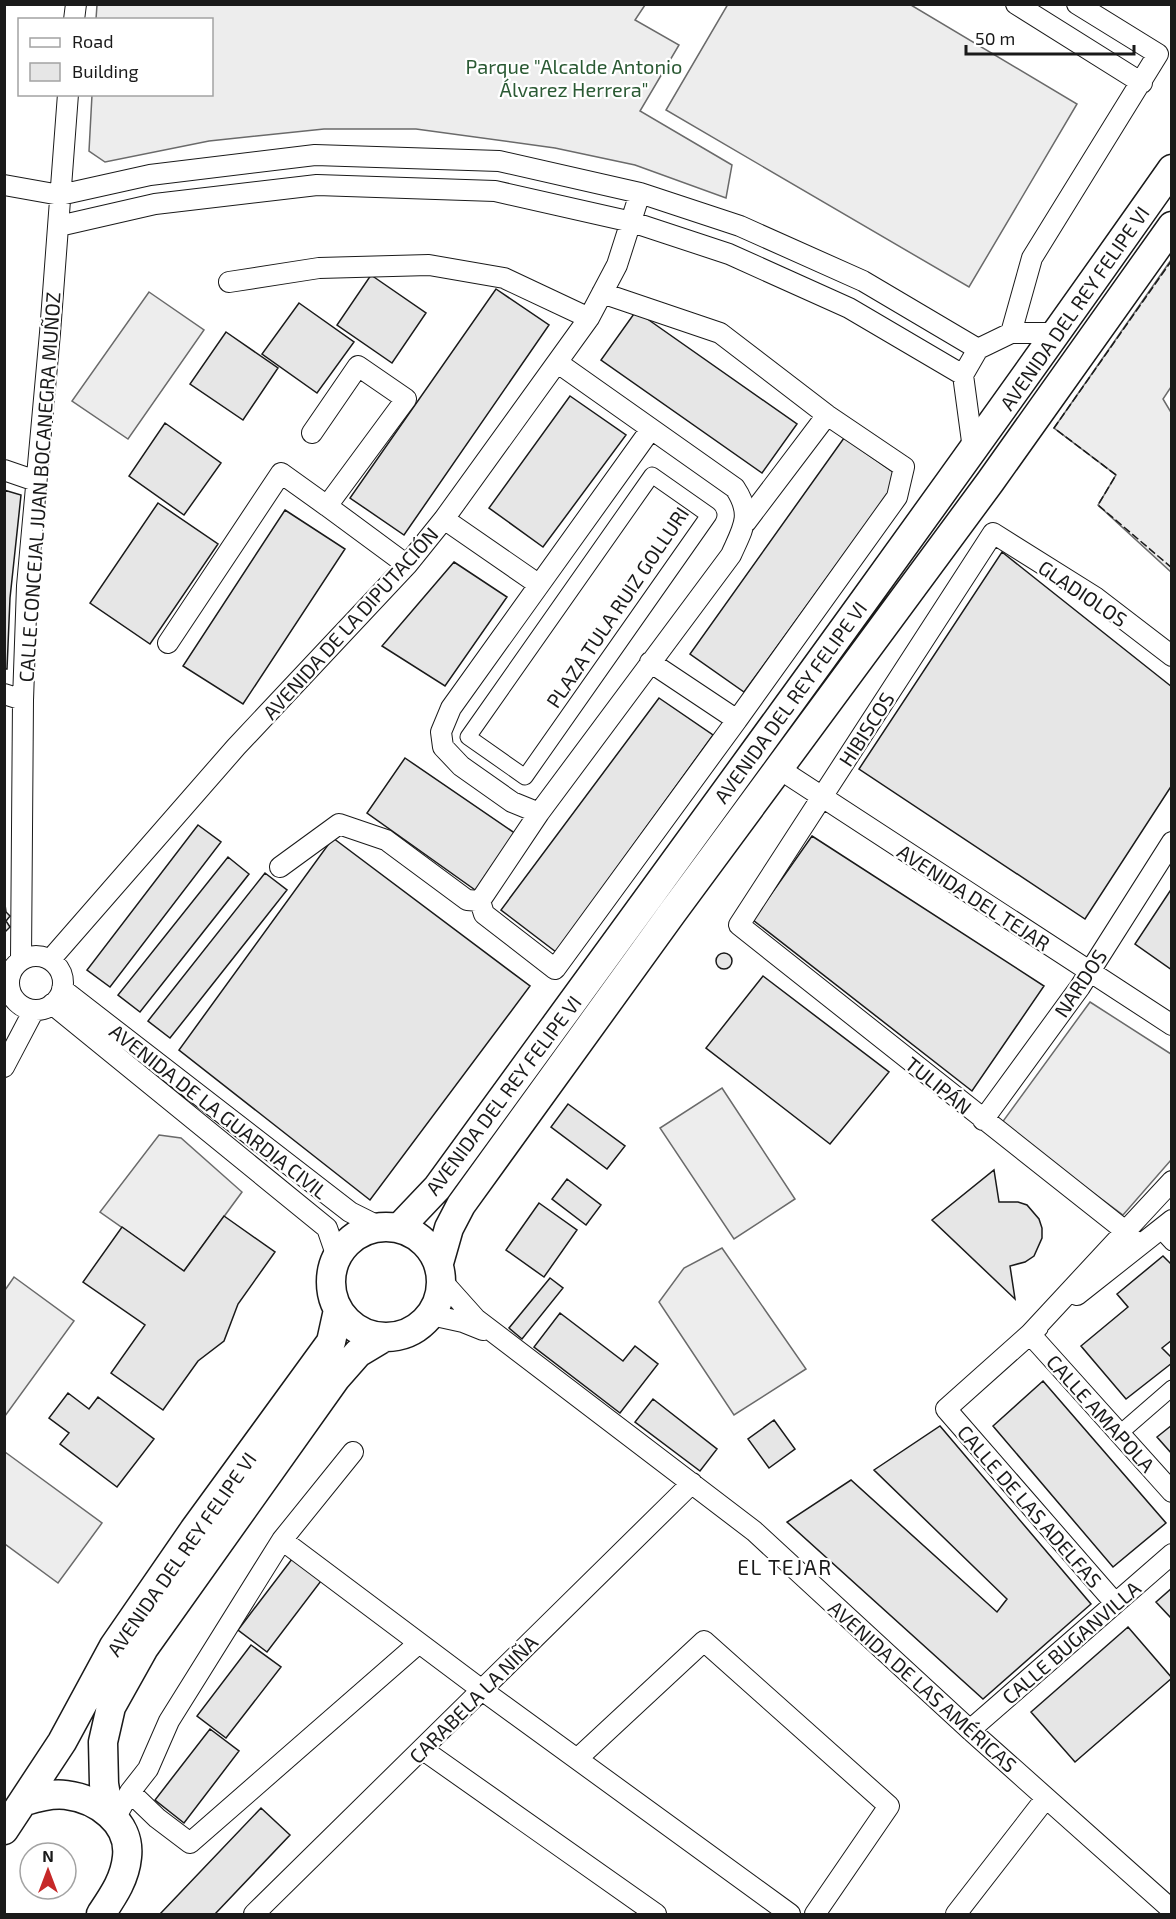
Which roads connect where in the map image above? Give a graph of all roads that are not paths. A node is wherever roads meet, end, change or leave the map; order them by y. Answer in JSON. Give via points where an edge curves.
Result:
{"nodes":[{"id":1,"x":1016,"y":4,"type":"edge"},
{"id":2,"x":1077,"y":4,"type":"edge"},
{"id":3,"x":1142,"y":83,"type":"junction"},
{"id":4,"x":68,"y":96,"type":"edge"},
{"id":5,"x":1172,"y":169,"type":"edge"},
{"id":6,"x":4,"y":185,"type":"edge"},
{"id":7,"x":640,"y":193,"type":"junction"},
{"id":8,"x":60,"y":195,"type":"junction"},
{"id":9,"x":632,"y":222,"type":"junction"},
{"id":10,"x":59,"y":226,"type":"junction"},
{"id":11,"x":1172,"y":226,"type":"edge"},
{"id":12,"x":229,"y":282,"type":"dead end"},
{"id":13,"x":602,"y":293,"type":"junction"},
{"id":14,"x":589,"y":318,"type":"junction"},
{"id":15,"x":1011,"y":333,"type":"junction"},
{"id":16,"x":1056,"y":333,"type":"junction"},
{"id":17,"x":978,"y":349,"type":"junction"},
{"id":18,"x":558,"y":363,"type":"junction"},
{"id":19,"x":963,"y":375,"type":"junction"},
{"id":20,"x":827,"y":415,"type":"junction"},
{"id":21,"x":651,"y":429,"type":"junction"},
{"id":22,"x":312,"y":433,"type":"dead end"},
{"id":23,"x":973,"y":449,"type":"junction"},
{"id":24,"x":4,"y":471,"type":"edge"},
{"id":25,"x":36,"y":481,"type":"junction"},
{"id":26,"x":327,"y":506,"type":"junction"},
{"id":27,"x":444,"y":519,"type":"junction"},
{"id":28,"x":746,"y":522,"type":"junction"},
{"id":29,"x":993,"y":533,"type":"joint"},
{"id":30,"x":407,"y":566,"type":"junction"},
{"id":31,"x":538,"y":584,"type":"junction"},
{"id":32,"x":168,"y":643,"type":"dead end"},
{"id":33,"x":1172,"y":656,"type":"edge"},
{"id":34,"x":650,"y":662,"type":"junction"},
{"id":35,"x":14,"y":697,"type":"edge"},
{"id":36,"x":737,"y":720,"type":"junction"},
{"id":37,"x":468,"y":737,"type":"joint"},
{"id":38,"x":778,"y":768,"type":"junction"},
{"id":39,"x":821,"y":798,"type":"junction"},
{"id":40,"x":539,"y":813,"type":"junction"},
{"id":41,"x":1172,"y":842,"type":"edge"},
{"id":42,"x":280,"y":867,"type":"dead end"},
{"id":43,"x":480,"y":901,"type":"junction"},
{"id":44,"x":738,"y":925,"type":"joint"},
{"id":45,"x":51,"y":960,"type":"junction"},
{"id":46,"x":1089,"y":971,"type":"junction"},
{"id":47,"x":10,"y":980,"type":"edge"},
{"id":48,"x":49,"y":1001,"type":"junction"},
{"id":49,"x":1172,"y":1025,"type":"edge"},
{"id":50,"x":4,"y":1067,"type":"edge"},
{"id":51,"x":983,"y":1120,"type":"junction"},
{"id":52,"x":1172,"y":1181,"type":"edge"},
{"id":53,"x":389,"y":1227,"type":"junction"},
{"id":54,"x":1124,"y":1230,"type":"junction"},
{"id":55,"x":1168,"y":1231,"type":"edge"},
{"id":56,"x":1139,"y":1246,"type":"junction"},
{"id":57,"x":336,"y":1257,"type":"junction"},
{"id":58,"x":440,"y":1272,"type":"junction"},
{"id":59,"x":338,"y":1310,"type":"junction"},
{"id":60,"x":431,"y":1315,"type":"junction"},
{"id":61,"x":1030,"y":1334,"type":"junction"},
{"id":62,"x":499,"y":1336,"type":"junction"},
{"id":63,"x":383,"y":1338,"type":"junction"},
{"id":64,"x":1172,"y":1388,"type":"edge"},
{"id":65,"x":1119,"y":1434,"type":"junction"},
{"id":66,"x":353,"y":1452,"type":"dead end"},
{"id":67,"x":692,"y":1483,"type":"junction"},
{"id":68,"x":1172,"y":1492,"type":"edge"},
{"id":69,"x":282,"y":1540,"type":"junction"},
{"id":70,"x":1172,"y":1554,"type":"edge"},
{"id":71,"x":1115,"y":1603,"type":"junction"},
{"id":72,"x":419,"y":1643,"type":"junction"},
{"id":73,"x":482,"y":1690,"type":"junction"},
{"id":74,"x":970,"y":1730,"type":"junction"},
{"id":75,"x":422,"y":1749,"type":"junction"},
{"id":76,"x":577,"y":1760,"type":"junction"},
{"id":77,"x":130,"y":1792,"type":"junction"},
{"id":78,"x":1046,"y":1798,"type":"junction"},
{"id":79,"x":25,"y":1801,"type":"junction"},
{"id":80,"x":112,"y":1816,"type":"junction"},
{"id":81,"x":4,"y":1830,"type":"edge"},
{"id":82,"x":1167,"y":1899,"type":"edge"},
{"id":83,"x":101,"y":1914,"type":"edge"},
{"id":84,"x":254,"y":1914,"type":"edge"},
{"id":85,"x":656,"y":1914,"type":"edge"},
{"id":86,"x":790,"y":1914,"type":"edge"},
{"id":87,"x":815,"y":1914,"type":"edge"},
{"id":88,"x":956,"y":1914,"type":"edge"}],
"edges":[{"from":1,"to":3,"type":"street"},
{"from":2,"to":3,"type":"street","via":[[1158,54]]},
{"from":3,"to":15,"type":"street","via":[[1032,258]]},
{"from":4,"to":8,"type":"street","name":"CALLE CONCEJAL JUAN BOCANEGRA MUÑOZ"},
{"from":5,"to":16,"type":"main road","name":"AVENIDA DEL REY FELIPE VI"},
{"from":6,"to":8,"type":"street"},
{"from":7,"to":8,"type":"street","via":[[499,161],[315,155],[150,174]]},
{"from":7,"to":9,"type":"street","name":"AVENIDA DE LA DIPUTACIÓN"},
{"from":7,"to":17,"type":"street","via":[[740,226],[863,281]]},
{"from":8,"to":10,"type":"street","name":"CALLE CONCEJAL JUAN BOCANEGRA MUÑOZ"},
{"from":9,"to":10,"type":"street","via":[[495,191],[317,185],[155,204]]},
{"from":9,"to":13,"type":"street","name":"AVENIDA DE LA DIPUTACIÓN"},
{"from":9,"to":19,"type":"street","via":[[729,254],[849,308]]},
{"from":10,"to":25,"type":"street","name":"CALLE CONCEJAL JUAN BOCANEGRA MUÑOZ"},
{"from":11,"to":38,"type":"main road","name":"AVENIDA DEL REY FELIPE VI","via":[[990,482]]},
{"from":12,"to":14,"type":"street","via":[[319,268],[429,265],[504,278]]},
{"from":13,"to":14,"type":"street","name":"AVENIDA DE LA DIPUTACIÓN"},
{"from":13,"to":20,"type":"street","via":[[720,333]]},
{"from":14,"to":18,"type":"street","name":"AVENIDA DE LA DIPUTACIÓN"},
{"from":15,"to":16,"type":"street"},
{"from":15,"to":17,"type":"street"},
{"from":16,"to":23,"type":"main road","name":"AVENIDA DEL REY FELIPE VI"},
{"from":17,"to":19,"type":"street"},
{"from":18,"to":21,"type":"street"},
{"from":18,"to":27,"type":"street","name":"AVENIDA DE LA DIPUTACIÓN"},
{"from":19,"to":23,"type":"street"},
{"from":20,"to":28,"type":"street"},
{"from":20,"to":36,"type":"street","via":[[904,467],[897,497]]},
{"from":21,"to":28,"type":"street","via":[[735,488],[744,501]]},
{"from":21,"to":31,"type":"street"},
{"from":22,"to":26,"type":"street","via":[[358,366],[406,399]]},
{"from":23,"to":53,"type":"main road","name":"AVENIDA DEL REY FELIPE VI","via":[[444,1178]]},
{"from":24,"to":25,"type":"street"},
{"from":25,"to":35,"type":"street","name":"CALLE CONCEJAL JUAN BOCANEGRA MUÑOZ"},
{"from":26,"to":30,"type":"street"},
{"from":26,"to":32,"type":"street","via":[[281,473]]},
{"from":27,"to":30,"type":"street","name":"AVENIDA DE LA DIPUTACIÓN"},
{"from":27,"to":31,"type":"street"},
{"from":28,"to":34,"type":"street","via":[[731,555]]},
{"from":29,"to":33,"type":"street","name":"GLADIOLOS","via":[[1095,597]]},
{"from":29,"to":39,"type":"street","name":"HIBISCOS"},
{"from":30,"to":45,"type":"street","name":"AVENIDA DE LA DIPUTACIÓN","via":[[236,747]]},
{"from":31,"to":40,"type":"street","via":[[451,708],[441,732],[443,747],[462,766],[512,802]]},
{"from":34,"to":36,"type":"street"},
{"from":34,"to":40,"type":"street"},
{"from":35,"to":47,"type":"street","name":"CALLE CONCEJAL JUAN BOCANEGRA MUÑOZ"},
{"from":36,"to":43,"type":"street","via":[[555,969],[484,914]]},
{"from":37,"to":37,"type":"street","name":"PLAZA TULA RUIZ GOLLURI","via":[[652,475],[709,516],[525,777]]},
{"from":38,"to":39,"type":"street","name":"AVENIDA DEL TEJAR"},
{"from":38,"to":58,"type":"main road","name":"AVENIDA DEL REY FELIPE VI","via":[[462,1205],[450,1228]]},
{"from":39,"to":44,"type":"street","name":"HIBISCOS"},
{"from":39,"to":46,"type":"street","name":"AVENIDA DEL TEJAR"},
{"from":40,"to":43,"type":"street"},
{"from":41,"to":46,"type":"street","name":"NARDOS"},
{"from":42,"to":43,"type":"street","via":[[339,824],[386,840],[467,900]]},
{"from":44,"to":51,"type":"street","name":"TULIPÁN"},
{"from":45,"to":47,"type":"street","via":[[36,956]]},
{"from":45,"to":48,"type":"street","via":[[61,973]]},
{"from":46,"to":49,"type":"street","name":"AVENIDA DEL TEJAR"},
{"from":46,"to":51,"type":"street","name":"NARDOS"},
{"from":47,"to":48,"type":"street","via":[[16,1001],[24,1007]]},
{"from":48,"to":50,"type":"street"},
{"from":48,"to":53,"type":"street","name":"AVENIDA DE LA GUARDIA CIVIL","via":[[350,1212]]},
{"from":48,"to":57,"type":"street","via":[[327,1228]]},
{"from":51,"to":54,"type":"street","name":"TULIPÁN"},
{"from":52,"to":54,"type":"street"},
{"from":53,"to":57,"type":"main road","via":[[362,1232],[347,1242]]},
{"from":53,"to":58,"type":"main road","via":[[416,1235],[429,1247]]},
{"from":54,"to":56,"type":"street","name":"TULIPÁN"},
{"from":54,"to":61,"type":"street"},
{"from":55,"to":56,"type":"street"},
{"from":56,"to":61,"type":"street"},
{"from":57,"to":59,"type":"main road","via":[[331,1293]]},
{"from":58,"to":60,"type":"main road","via":[[440,1299]]},
{"from":58,"to":62,"type":"street","name":"AVENIDA DE LAS AMÉRICAS","via":[[476,1319]]},
{"from":59,"to":63,"type":"main road","via":[[365,1334]]},
{"from":59,"to":79,"type":"main road","name":"AVENIDA DEL REY FELIPE VI","via":[[331,1342],[114,1646],[63,1742]]},
{"from":60,"to":62,"type":"street","name":"AVENIDA DE LAS AMÉRICAS"},
{"from":60,"to":63,"type":"main road","via":[[418,1328],[401,1336]]},
{"from":61,"to":65,"type":"street","name":"CALLE AMAPOLA"},
{"from":61,"to":71,"type":"street","name":"CALLE DE LAS ADELFAS","via":[[945,1409]]},
{"from":62,"to":67,"type":"street","name":"AVENIDA DE LAS AMÉRICAS"},
{"from":63,"to":80,"type":"main road","name":"AVENIDA DEL REY FELIPE VI","via":[[358,1353],[336,1378],[144,1648],[111,1707],[103,1742],[104,1784]]},
{"from":64,"to":65,"type":"street"},
{"from":65,"to":68,"type":"street","name":"CALLE AMAPOLA"},
{"from":66,"to":69,"type":"street"},
{"from":67,"to":73,"type":"street","name":"CARABELA LA NIÑA"},
{"from":67,"to":74,"type":"street","name":"AVENIDA DE LAS AMÉRICAS","via":[[754,1531]]},
{"from":69,"to":72,"type":"street"},
{"from":69,"to":77,"type":"street"},
{"from":70,"to":71,"type":"street","name":"CALLE BUGANVILLA"},
{"from":71,"to":74,"type":"street","name":"CALLE BUGANVILLA"},
{"from":72,"to":73,"type":"street"},
{"from":72,"to":77,"type":"street","via":[[190,1843]]},
{"from":73,"to":75,"type":"street","name":"CARABELA LA NIÑA"},
{"from":73,"to":76,"type":"street"},
{"from":74,"to":78,"type":"street","name":"AVENIDA DE LAS AMÉRICAS"},
{"from":75,"to":84,"type":"street","name":"CARABELA LA NIÑA"},
{"from":75,"to":85,"type":"street"},
{"from":76,"to":86,"type":"street"},
{"from":76,"to":87,"type":"street","via":[[704,1641],[889,1806]]},
{"from":77,"to":80,"type":"street"},
{"from":78,"to":82,"type":"street","name":"AVENIDA DE LAS AMÉRICAS"},
{"from":78,"to":88,"type":"street"},
{"from":79,"to":80,"type":"main road","via":[[66,1794],[103,1808]]},
{"from":79,"to":81,"type":"main road","name":"AVENIDA DEL REY FELIPE VI"},
{"from":80,"to":83,"type":"main road","name":"AVENIDA DEL REY FELIPE VI","via":[[124,1835],[128,1855],[118,1889]]}]}
